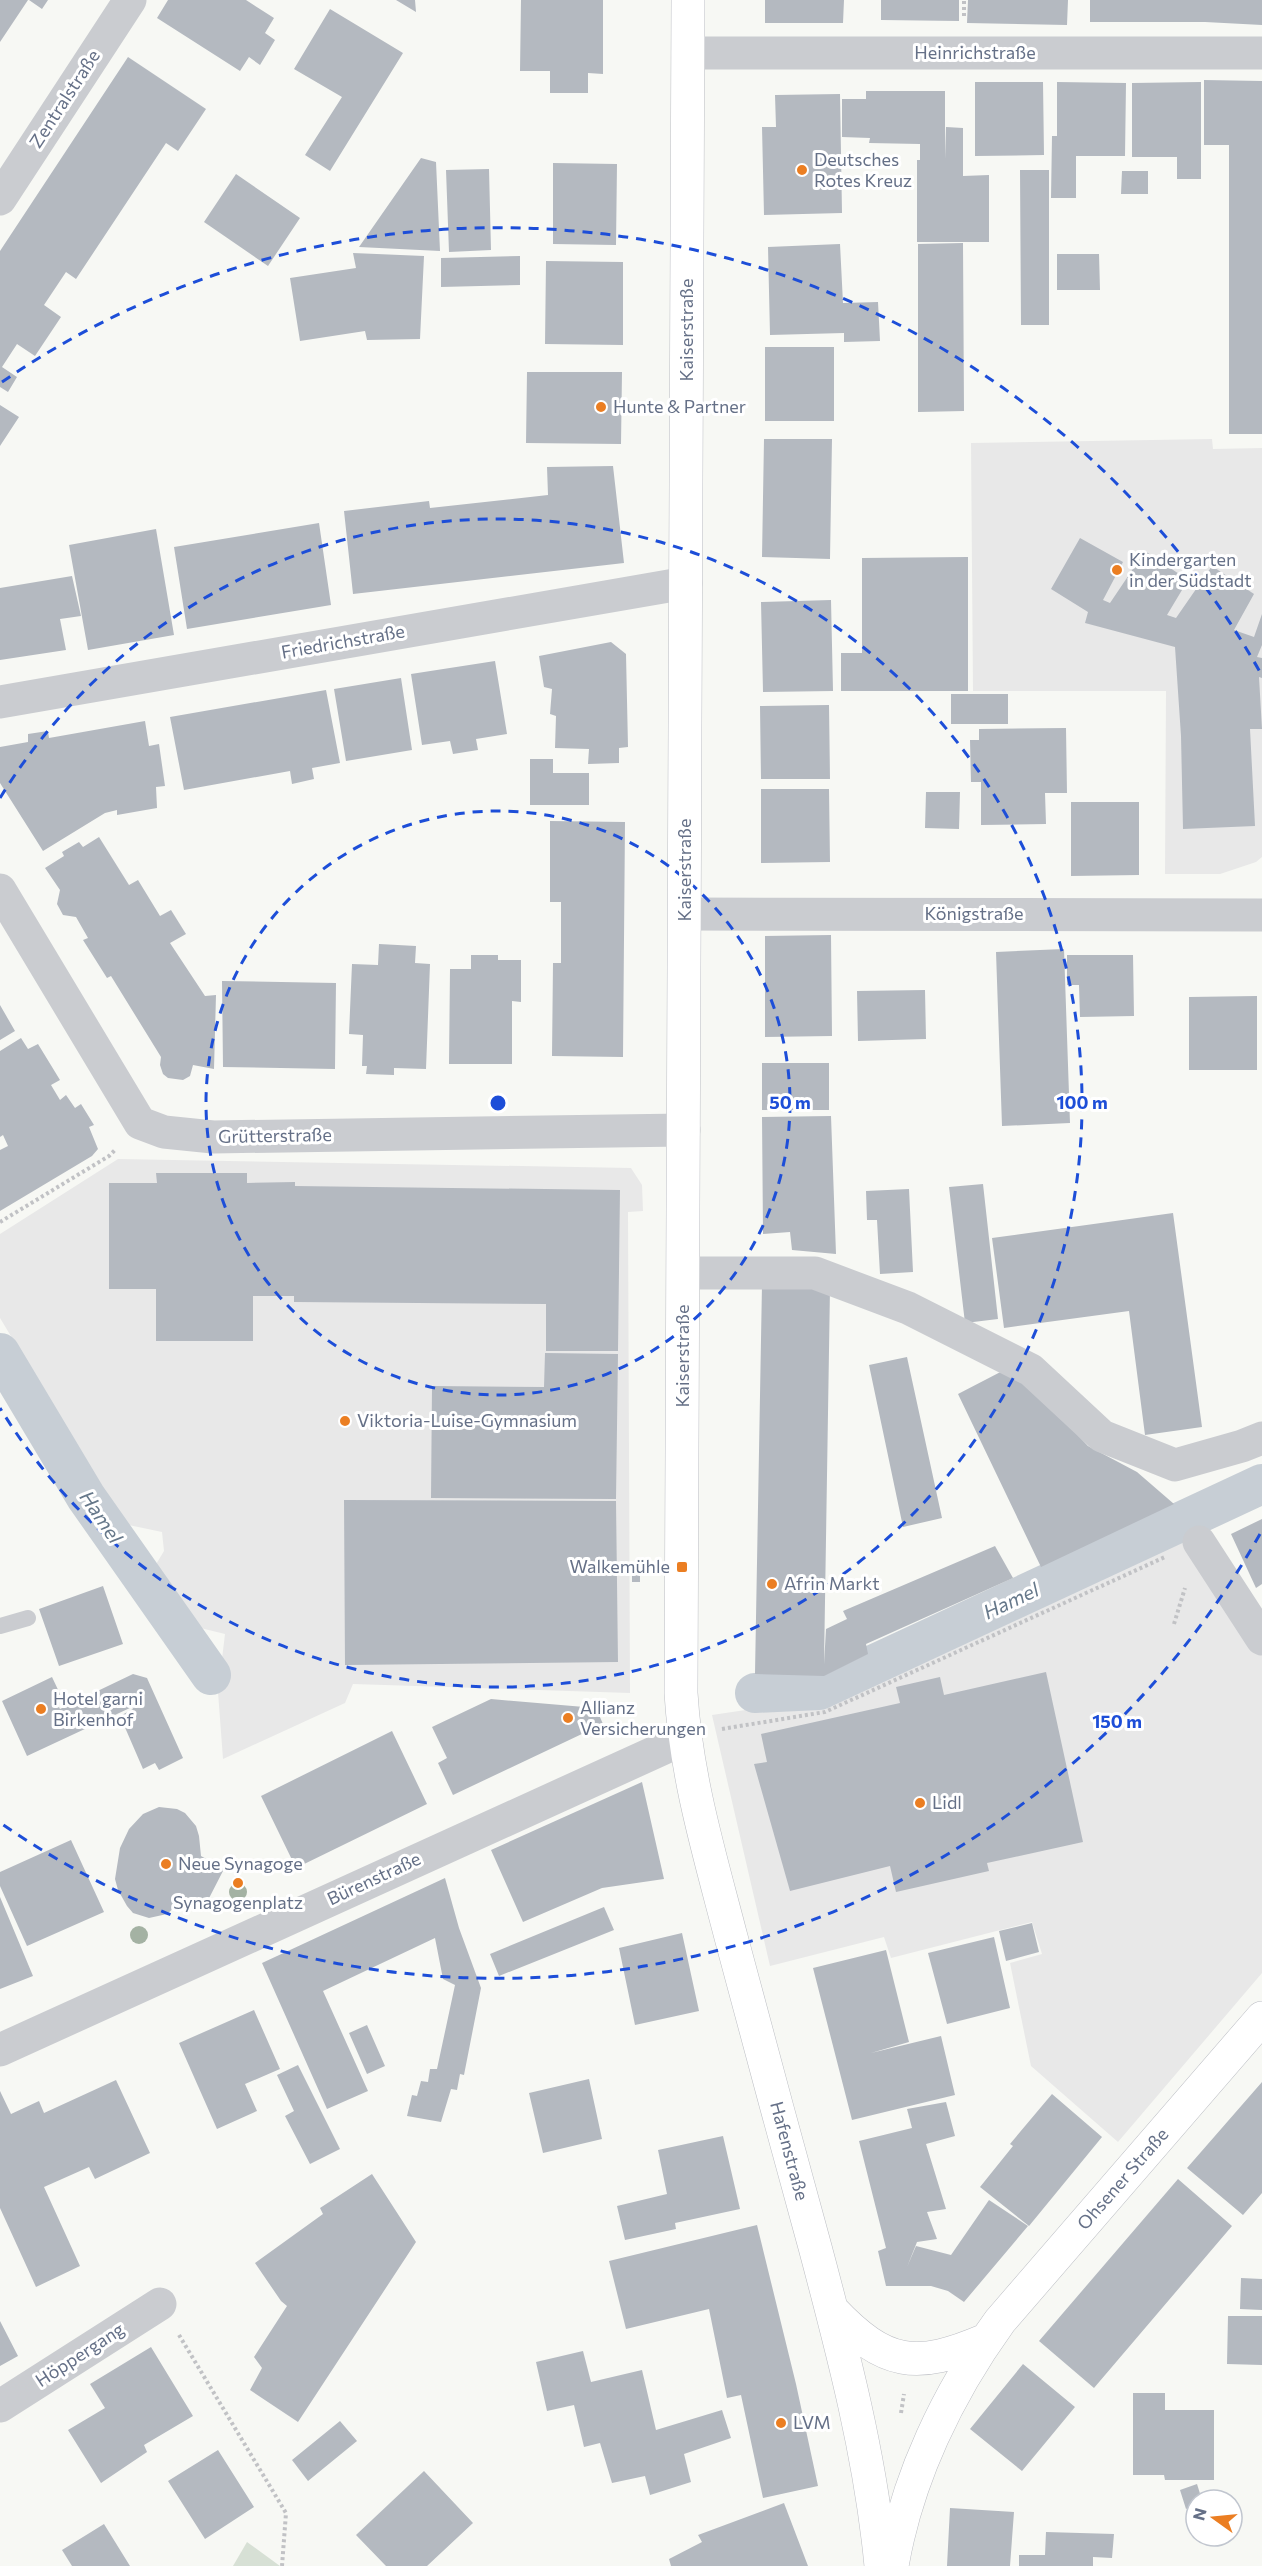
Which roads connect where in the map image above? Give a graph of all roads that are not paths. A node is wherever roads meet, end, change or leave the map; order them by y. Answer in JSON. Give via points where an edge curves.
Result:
{"nodes":[{"id":1,"x":130,"y":0,"type":"edge"},
{"id":2,"x":688,"y":0,"type":"edge"},
{"id":3,"x":688,"y":53,"type":"junction"},
{"id":4,"x":1262,"y":53,"type":"edge"},
{"id":5,"x":0,"y":199,"type":"edge"},
{"id":6,"x":686,"y":583,"type":"junction"},
{"id":7,"x":0,"y":702,"type":"edge"},
{"id":8,"x":0,"y":890,"type":"edge"},
{"id":9,"x":685,"y":914,"type":"junction"},
{"id":10,"x":1262,"y":915,"type":"edge"},
{"id":11,"x":684,"y":1130,"type":"junction"},
{"id":12,"x":684,"y":1273,"type":"junction"},
{"id":13,"x":1262,"y":1438,"type":"edge"},
{"id":14,"x":1198,"y":1542,"type":"road end"},
{"id":15,"x":28,"y":1618,"type":"dead end"},
{"id":16,"x":0,"y":1626,"type":"edge"},
{"id":17,"x":1262,"y":1639,"type":"edge"},
{"id":18,"x":684,"y":1739,"type":"junction"},
{"id":19,"x":1262,"y":2018,"type":"edge"},
{"id":20,"x":0,"y":2050,"type":"edge"},
{"id":21,"x":160,"y":2304,"type":"road end"},
{"id":22,"x":832,"y":2310,"type":"junction"},
{"id":23,"x":986,"y":2340,"type":"junction"},
{"id":24,"x":0,"y":2406,"type":"edge"},
{"id":25,"x":881,"y":2566,"type":"edge"},
{"id":26,"x":892,"y":2566,"type":"edge"}],
"edges":[{"from":1,"to":5,"type":"street","name":"Zentralstraße"},
{"from":2,"to":3,"type":"main road","name":"Kaiserstraße"},
{"from":3,"to":4,"type":"street","name":"Heinrichstraße"},
{"from":3,"to":6,"type":"main road","name":"Kaiserstraße"},
{"from":6,"to":7,"type":"street","name":"Friedrichstraße"},
{"from":6,"to":9,"type":"main road","name":"Kaiserstraße"},
{"from":8,"to":11,"type":"street","name":"Grütterstraße","via":[[140,1124],[164,1132],[213,1137]]},
{"from":9,"to":10,"type":"street","name":"Königstraße"},
{"from":9,"to":11,"type":"main road","name":"Kaiserstraße"},
{"from":11,"to":12,"type":"main road","name":"Kaiserstraße"},
{"from":12,"to":13,"type":"street","via":[[815,1273],[908,1308],[1031,1370],[1102,1436],[1175,1465]]},
{"from":12,"to":18,"type":"main road","name":"Kaiserstraße"},
{"from":14,"to":17,"type":"street"},
{"from":15,"to":16,"type":"lane"},
{"from":18,"to":20,"type":"street","name":"Bürenstraße"},
{"from":18,"to":22,"type":"main road","name":"Hafenstraße","via":[[692,1787],[735,1953]]},
{"from":19,"to":23,"type":"main road","name":"Ohsener Straße"},
{"from":21,"to":24,"type":"street","name":"Höppergang"},
{"from":22,"to":23,"type":"main road","via":[[855,2335],[881,2352],[912,2359],[935,2359]]},
{"from":22,"to":25,"type":"main road","name":"Hafenstraße","via":[[860,2427]]},
{"from":23,"to":26,"type":"main road","name":"Ohsener Straße","via":[[965,2373],[923,2459]]}]}
